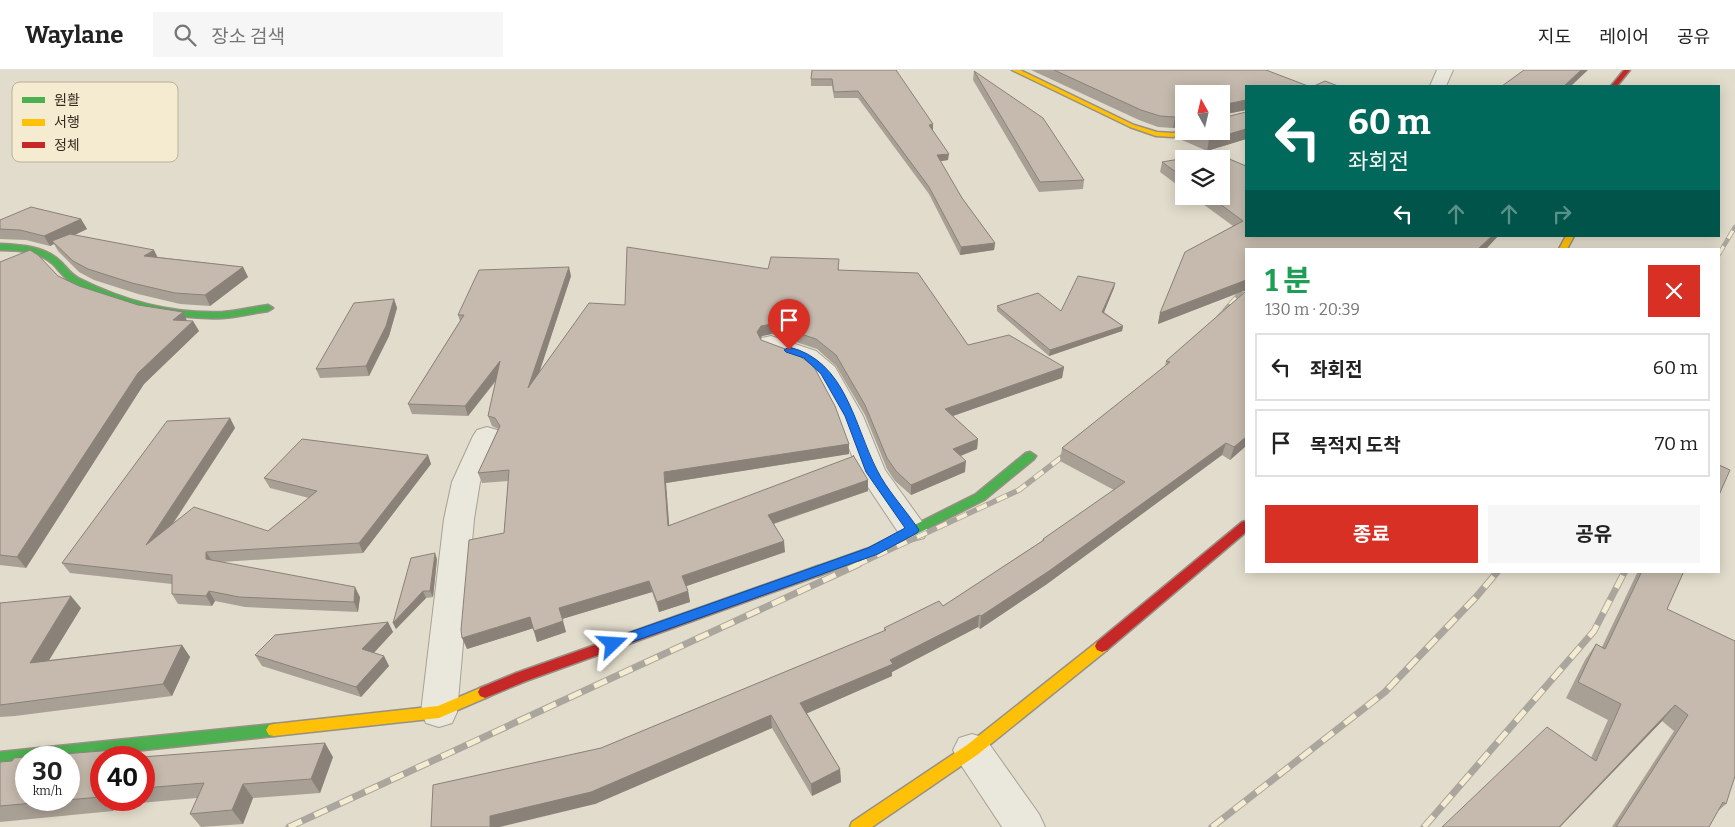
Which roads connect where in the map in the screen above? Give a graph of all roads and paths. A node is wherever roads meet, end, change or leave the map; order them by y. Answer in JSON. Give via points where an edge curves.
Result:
{"nodes":[{"id":1,"x":1015,"y":70,"type":"edge"},
{"id":2,"x":1445,"y":70,"type":"edge"},
{"id":3,"x":1627,"y":70,"type":"edge"},
{"id":4,"x":1438,"y":85,"type":"edge"},
{"id":5,"x":1615,"y":85,"type":"edge"},
{"id":6,"x":1175,"y":134,"type":"edge"},
{"id":7,"x":0,"y":247,"type":"edge"},
{"id":8,"x":268,"y":308,"type":"dead end"},
{"id":9,"x":771,"y":343,"type":"edge"},
{"id":10,"x":487,"y":436,"type":"dead end"},
{"id":11,"x":1030,"y":456,"type":"dead end"},
{"id":12,"x":1245,"y":527,"type":"edge"},
{"id":13,"x":913,"y":530,"type":"junction"},
{"id":14,"x":439,"y":712,"type":"junction"},
{"id":15,"x":972,"y":750,"type":"junction"},
{"id":16,"x":0,"y":759,"type":"edge"},
{"id":17,"x":858,"y":827,"type":"edge"},
{"id":18,"x":1024,"y":827,"type":"edge"}],
"edges":[{"from":1,"to":6,"type":"street","via":[[1132,126],[1156,134]]},
{"from":2,"to":4,"type":"street"},
{"from":3,"to":5,"type":"street"},
{"from":7,"to":8,"type":"street","via":[[40,251],[70,279],[150,307],[224,315]]},
{"from":9,"to":13,"type":"street","via":[[807,356],[826,372],[850,416],[872,472]]},
{"from":10,"to":14,"type":"street","via":[[466,482],[459,519]]},
{"from":11,"to":13,"type":"street","via":[[980,497]]},
{"from":12,"to":15,"type":"street"},
{"from":13,"to":14,"type":"street","via":[[873,551],[521,676]]},
{"from":14,"to":16,"type":"street"},
{"from":15,"to":17,"type":"street"},
{"from":15,"to":18,"type":"street"}]}
